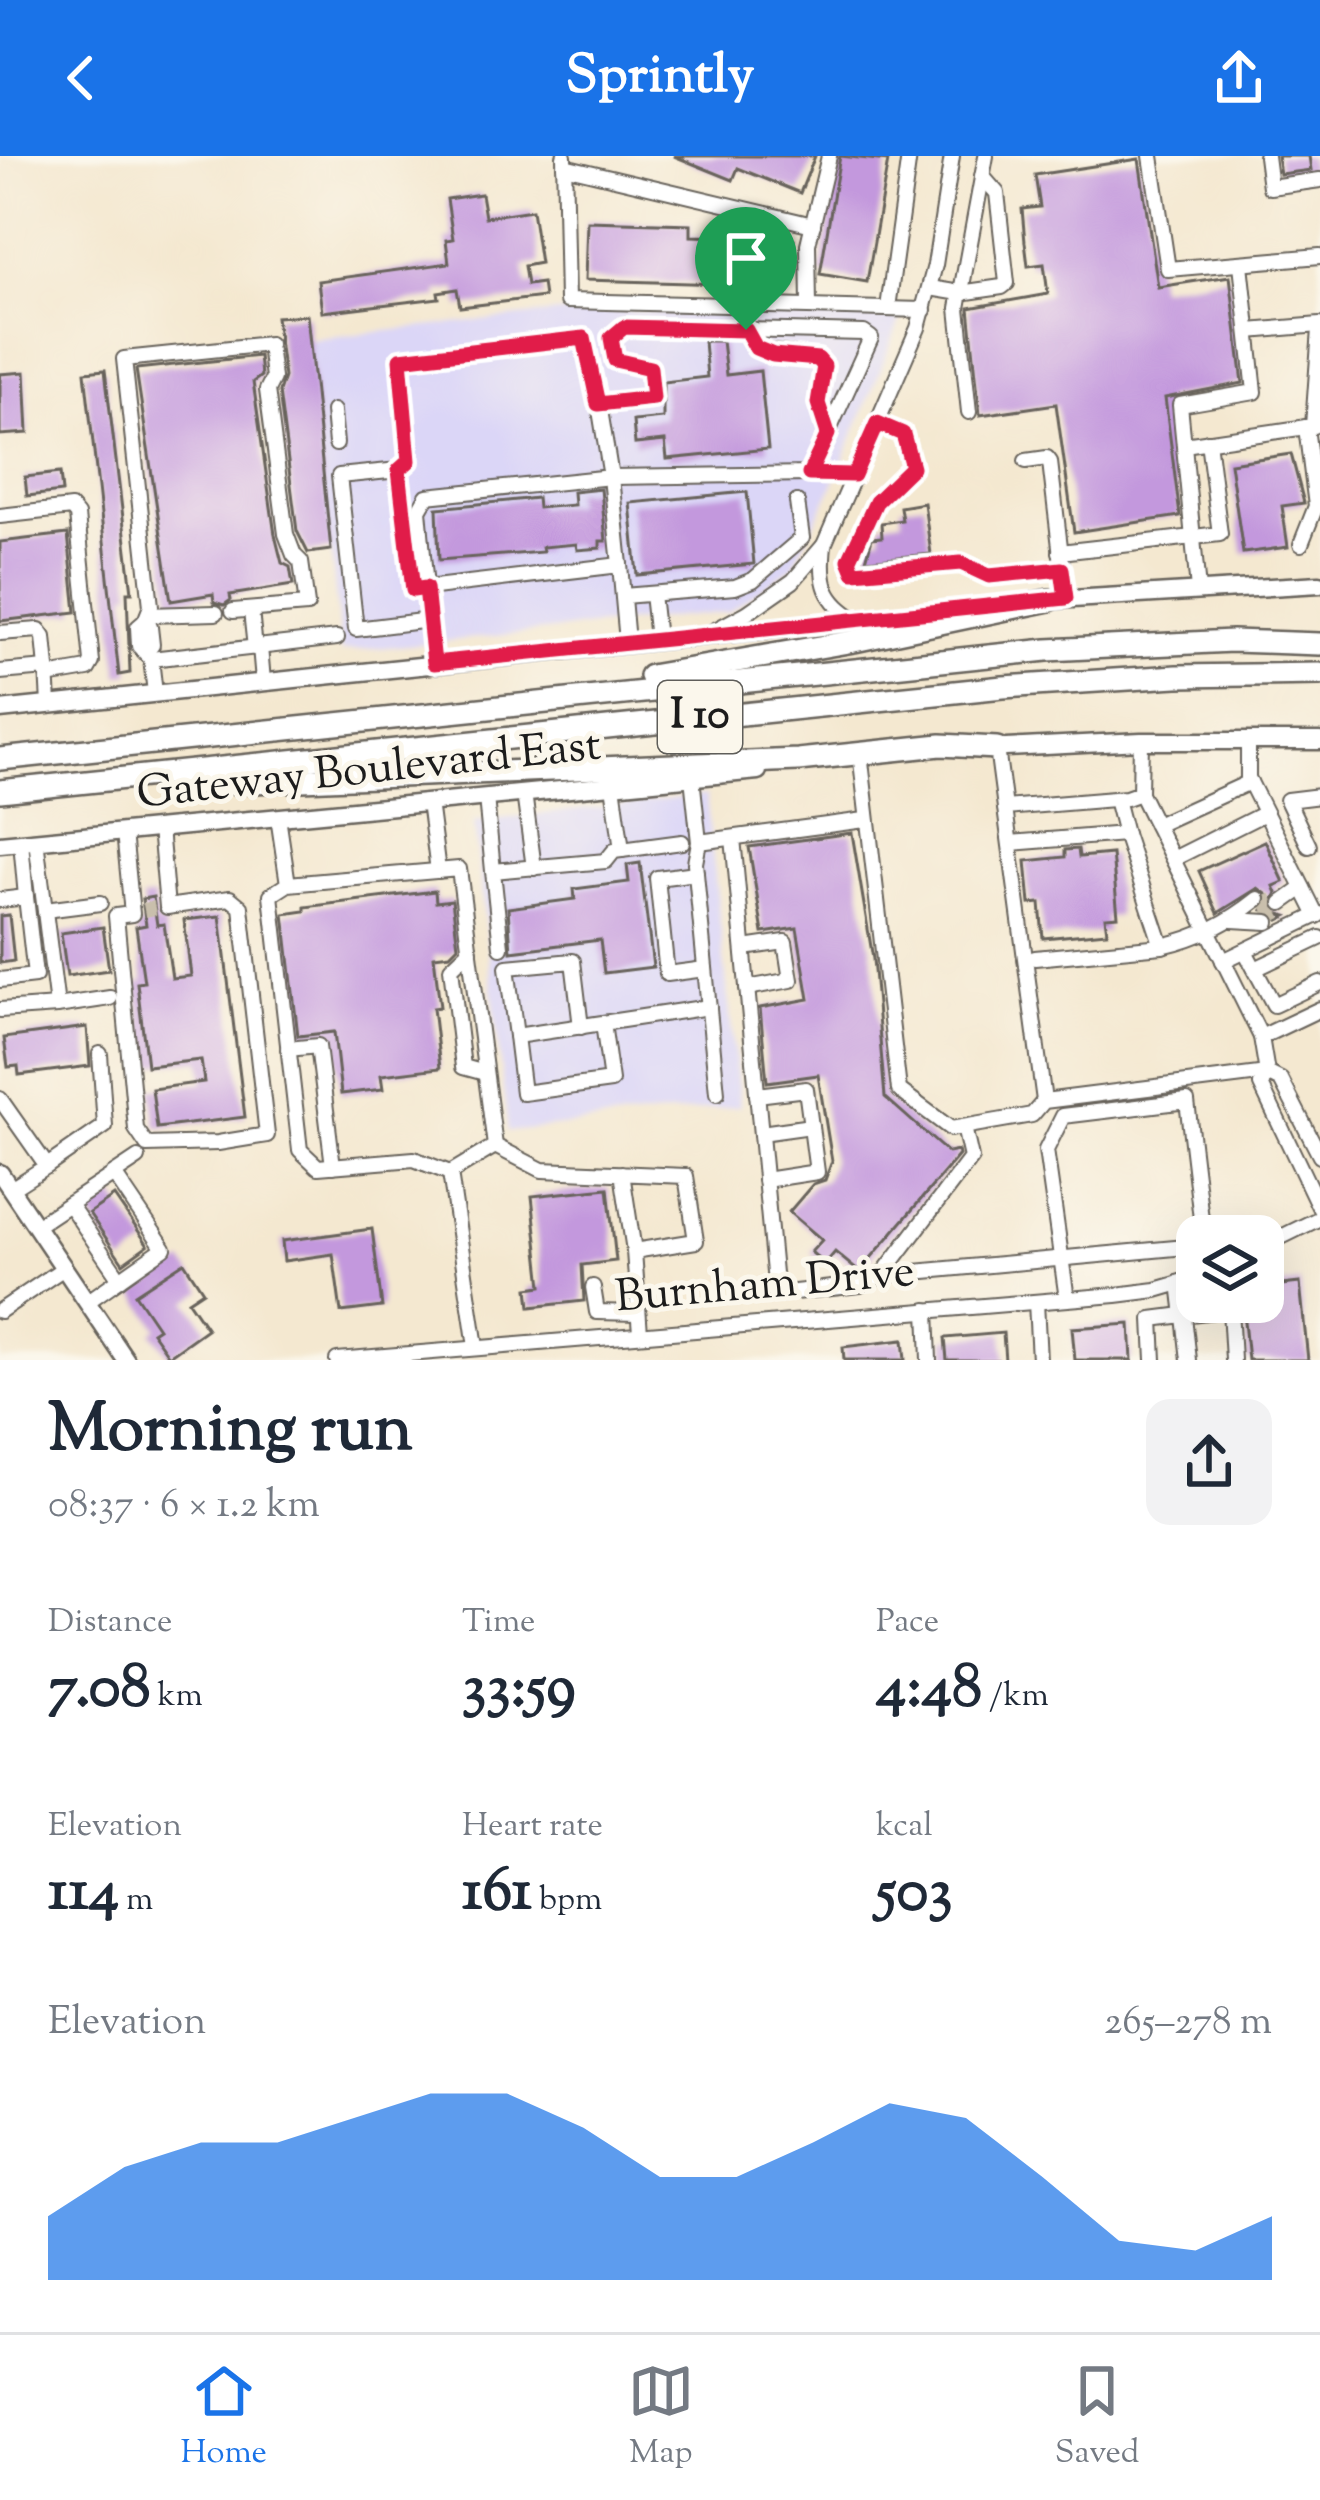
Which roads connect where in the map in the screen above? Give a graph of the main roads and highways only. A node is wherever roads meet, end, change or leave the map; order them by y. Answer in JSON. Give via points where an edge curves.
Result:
{"nodes":[{"id":1,"x":1320,"y":572,"type":"edge"},
{"id":2,"x":1320,"y":584,"type":"edge"},
{"id":3,"x":1299,"y":586,"type":"junction"},
{"id":4,"x":1058,"y":599,"type":"junction"},
{"id":5,"x":1320,"y":644,"type":"edge"},
{"id":6,"x":1320,"y":674,"type":"edge"},
{"id":7,"x":0,"y":710,"type":"edge"},
{"id":8,"x":387,"y":717,"type":"junction"},
{"id":9,"x":1319,"y":741,"type":"edge"},
{"id":10,"x":997,"y":748,"type":"junction"},
{"id":11,"x":0,"y":759,"type":"edge"},
{"id":12,"x":81,"y":783,"type":"junction"},
{"id":13,"x":0,"y":791,"type":"edge"},
{"id":14,"x":0,"y":844,"type":"edge"},
{"id":15,"x":5,"y":1181,"type":"edge"},
{"id":16,"x":126,"y":1360,"type":"edge"}],
"edges":[{"from":1,"to":3,"type":"main road"},
{"from":2,"to":3,"type":"main road"},
{"from":3,"to":4,"type":"main road"},
{"from":4,"to":7,"type":"main road"},
{"from":4,"to":8,"type":"highway","via":[[629,680],[450,698]]},
{"from":5,"to":8,"type":"highway","number":"I 10","via":[[1047,650]]},
{"from":6,"to":12,"type":"highway","number":"I 10","via":[[1004,687]]},
{"from":8,"to":11,"type":"highway","number":"I 10"},
{"from":9,"to":10,"type":"main road","name":"Gateway Boulevard East"},
{"from":10,"to":12,"type":"highway","via":[[206,786]]},
{"from":10,"to":14,"type":"main road","name":"Gateway Boulevard East"},
{"from":12,"to":13,"type":"highway","number":"I 10"},
{"from":15,"to":16,"type":"main road"}]}
